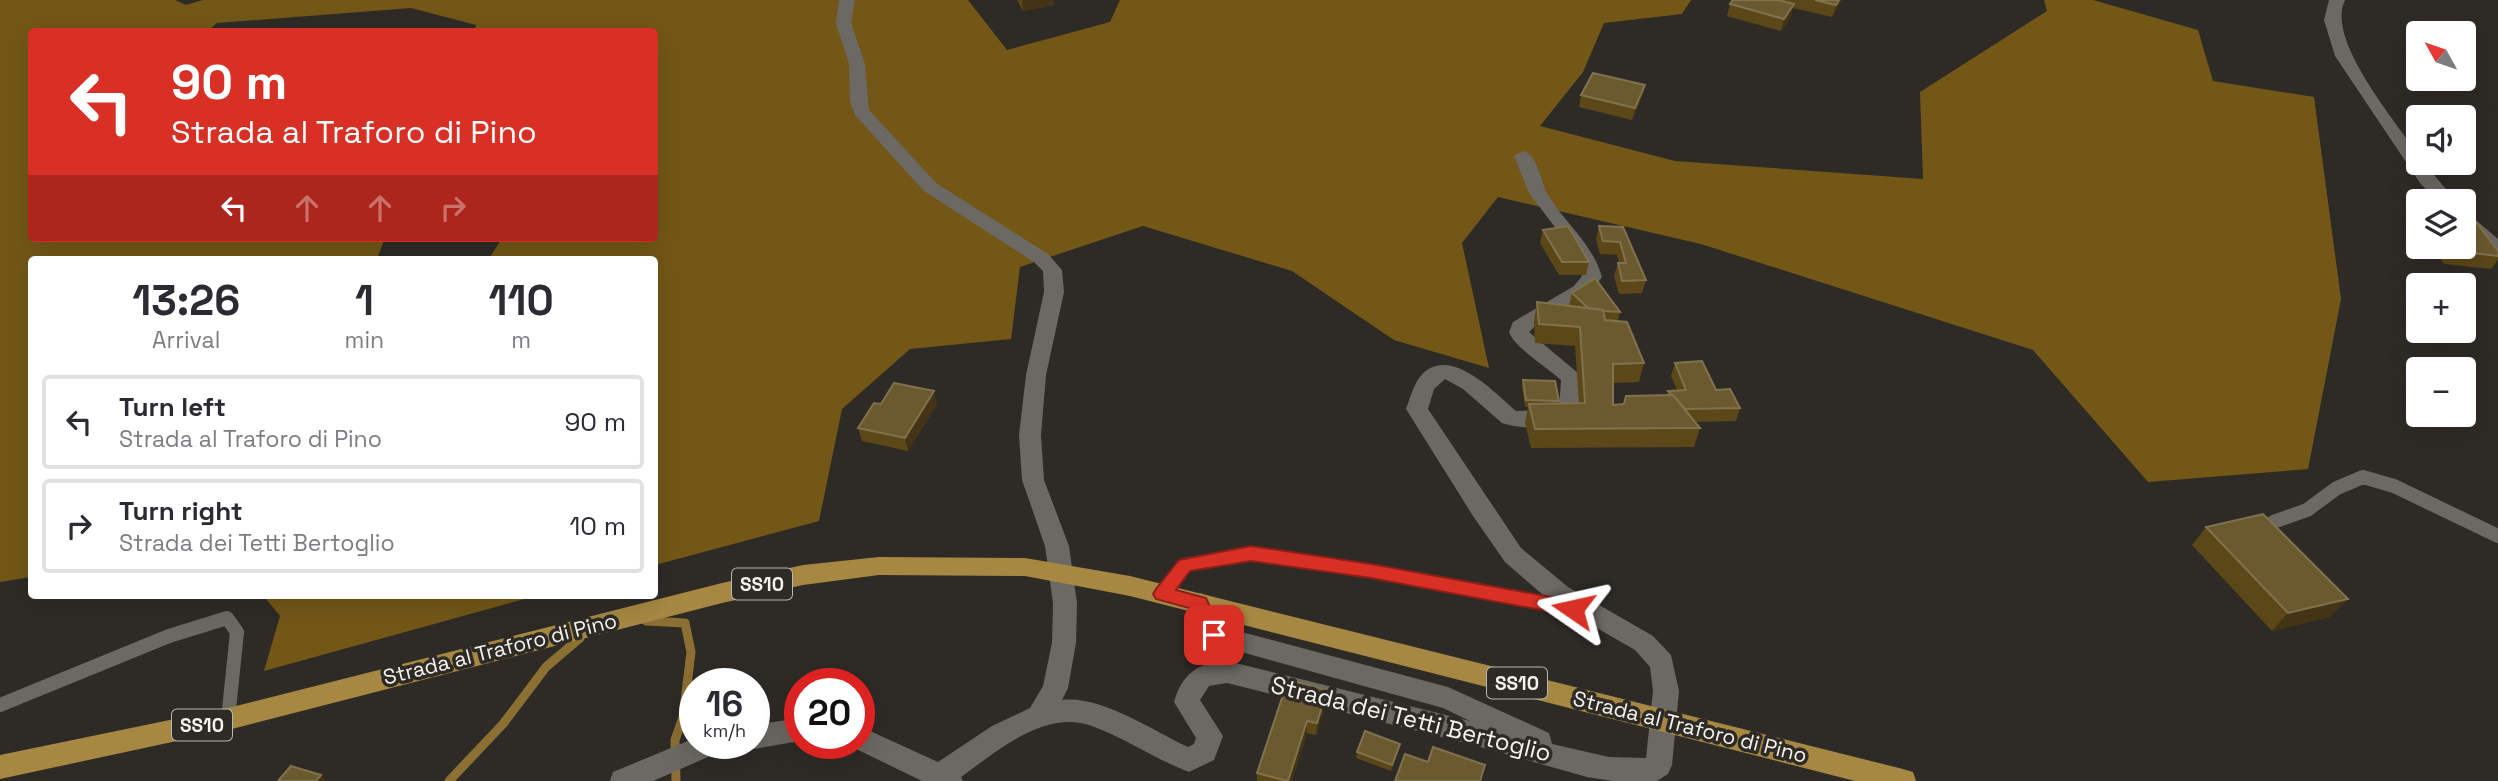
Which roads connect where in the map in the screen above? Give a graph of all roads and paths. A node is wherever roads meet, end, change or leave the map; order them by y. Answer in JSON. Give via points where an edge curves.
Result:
{"nodes":[{"id":1,"x":847,"y":0,"type":"edge"},
{"id":2,"x":2337,"y":0,"type":"edge"},
{"id":3,"x":1523,"y":156,"type":"dead end"},
{"id":4,"x":2436,"y":189,"type":"edge"},
{"id":5,"x":2476,"y":230,"type":"edge"},
{"id":6,"x":2498,"y":248,"type":"edge"},
{"id":7,"x":2273,"y":522,"type":"edge"},
{"id":8,"x":2498,"y":536,"type":"edge"},
{"id":9,"x":1162,"y":594,"type":"junction"},
{"id":10,"x":1200,"y":603,"type":"junction"},
{"id":11,"x":1590,"y":612,"type":"junction"},
{"id":12,"x":0,"y":705,"type":"edge"},
{"id":13,"x":1039,"y":716,"type":"junction"},
{"id":14,"x":228,"y":719,"type":"junction"},
{"id":15,"x":875,"y":746,"type":"edge"},
{"id":16,"x":679,"y":759,"type":"edge"},
{"id":17,"x":0,"y":767,"type":"edge"},
{"id":18,"x":1595,"y":767,"type":"junction"},
{"id":19,"x":636,"y":777,"type":"edge"},
{"id":20,"x":946,"y":779,"type":"edge"},
{"id":21,"x":1903,"y":781,"type":"edge"}],
"edges":[{"from":1,"to":13,"type":"street","via":[[843,27],[859,71],[857,101],[862,111],[930,187],[1041,258],[1052,270],[1054,292],[1030,435],[1033,480],[1057,546],[1065,603],[1064,643],[1055,688]]},
{"from":2,"to":4,"type":"street","via":[[2332,8],[2335,40]]},
{"from":3,"to":11,"type":"street","name":"Strada dei Tetti Bertoglio","via":[[1538,192],[1591,270],[1592,277],[1581,291],[1528,321],[1519,332],[1571,378],[1570,414],[1510,418],[1465,377],[1440,370],[1421,390],[1417,409],[1513,555],[1559,594]]},
{"from":5,"to":6,"type":"street"},
{"from":7,"to":8,"type":"lane","via":[[2307,510],[2362,477],[2394,486]]},
{"from":9,"to":10,"type":"main road","name":"Strada al Traforo di Pino","number":"SS10"},
{"from":9,"to":11,"type":"lane","via":[[1185,565],[1251,554]]},
{"from":9,"to":14,"type":"main road","name":"Strada al Traforo di Pino","number":"SS10","via":[[1024,567],[879,566],[803,575]]},
{"from":10,"to":18,"type":"street","name":"Strada dei Tetti Bertoglio","via":[[1214,635],[1448,698]]},
{"from":10,"to":21,"type":"main road","name":"Strada al Traforo di Pino","number":"SS10"},
{"from":11,"to":18,"type":"street","name":"Strada dei Tetti Bertoglio","via":[[1644,643],[1662,663],[1666,691],[1659,765],[1654,770],[1632,772]]},
{"from":12,"to":14,"type":"lane","via":[[187,628],[227,618],[237,632]]},
{"from":13,"to":18,"type":"street","name":"Strada dei Tetti Bertoglio","via":[[1071,710],[1107,721],[1189,760],[1206,752],[1210,736],[1187,702],[1189,692],[1208,672],[1227,672]]},
{"from":13,"to":20,"type":"street","name":"Strada dei Tetti Bertoglio","via":[[999,737]]},
{"from":14,"to":17,"type":"main road","name":"Strada al Traforo di Pino","number":"SS10"},
{"from":15,"to":20,"type":"street"},
{"from":16,"to":19,"type":"street"}]}
